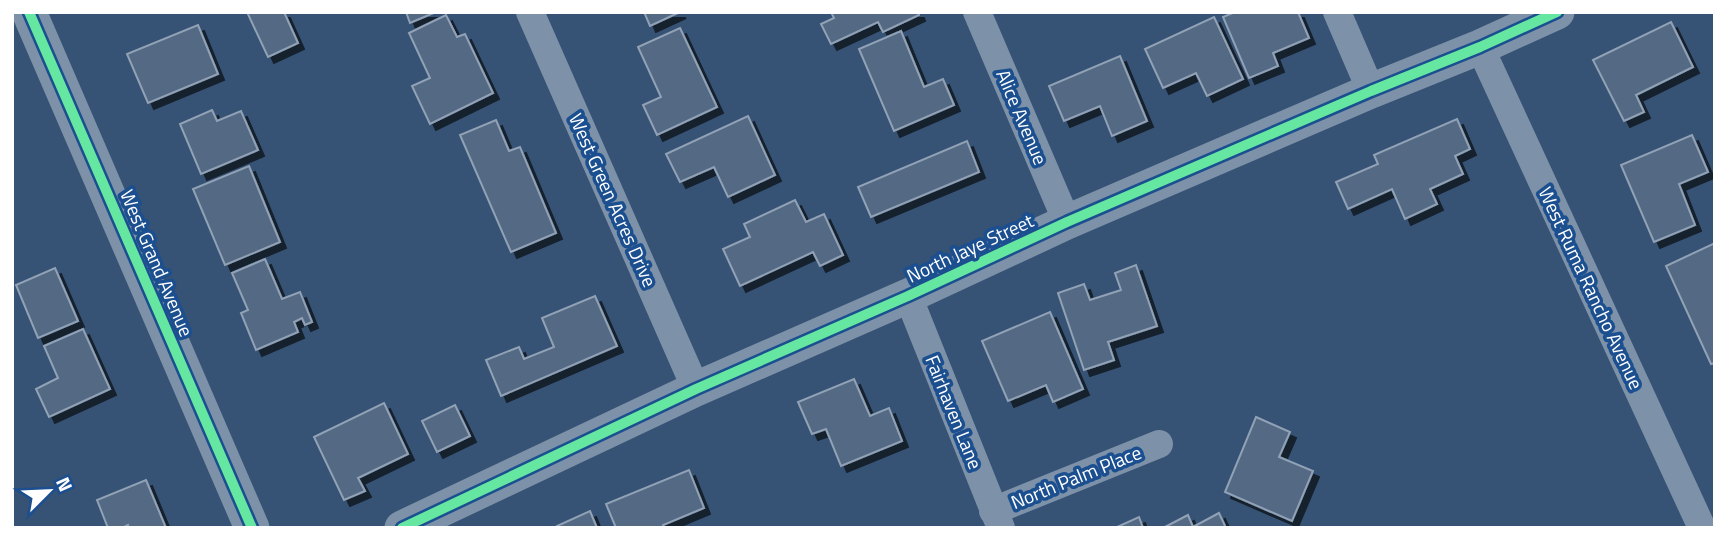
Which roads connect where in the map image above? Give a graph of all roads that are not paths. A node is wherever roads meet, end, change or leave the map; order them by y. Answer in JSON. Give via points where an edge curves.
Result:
{"nodes":[{"id":1,"x":29,"y":12,"type":"edge"},
{"id":2,"x":530,"y":12,"type":"edge"},
{"id":3,"x":976,"y":12,"type":"edge"},
{"id":4,"x":1337,"y":12,"type":"edge"},
{"id":5,"x":1557,"y":12,"type":"edge"},
{"id":6,"x":1480,"y":47,"type":"junction"},
{"id":7,"x":1371,"y":91,"type":"junction"},
{"id":8,"x":1067,"y":222,"type":"junction"},
{"id":9,"x":908,"y":296,"type":"junction"},
{"id":10,"x":696,"y":389,"type":"junction"},
{"id":11,"x":1159,"y":444,"type":"dead end"},
{"id":12,"x":997,"y":519,"type":"edge"},
{"id":13,"x":252,"y":528,"type":"edge"},
{"id":14,"x":402,"y":528,"type":"edge"},
{"id":15,"x":1702,"y":528,"type":"edge"}],
"edges":[{"from":1,"to":13,"type":"street","name":"West Grand Avenue"},
{"from":2,"to":10,"type":"street","name":"West Green Acres Drive"},
{"from":3,"to":8,"type":"street","name":"Alice Avenue"},
{"from":4,"to":7,"type":"street"},
{"from":5,"to":6,"type":"street","name":"North Jaye Street"},
{"from":6,"to":7,"type":"street","name":"North Jaye Street"},
{"from":6,"to":15,"type":"street","name":"West Ruma Rancho Avenue"},
{"from":7,"to":8,"type":"street","name":"North Jaye Street"},
{"from":8,"to":9,"type":"street","name":"North Jaye Street"},
{"from":9,"to":10,"type":"street","name":"North Jaye Street"},
{"from":9,"to":12,"type":"street","name":"Fairhaven Lane"},
{"from":10,"to":14,"type":"street","name":"North Jaye Street"},
{"from":11,"to":12,"type":"street","name":"North Palm Place"}]}
